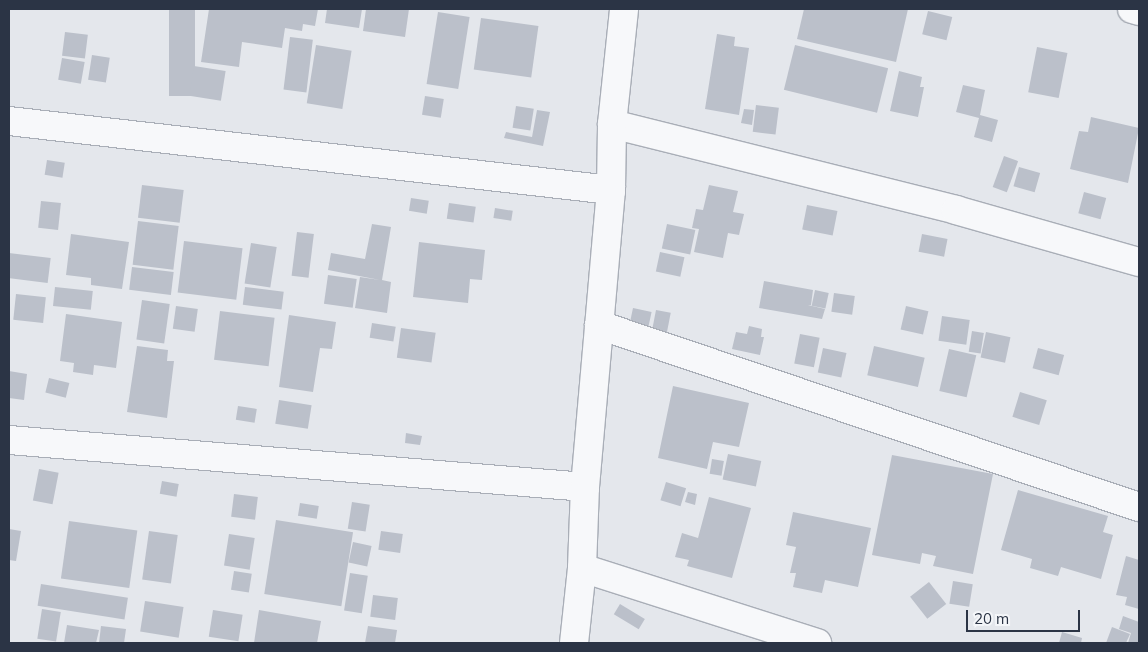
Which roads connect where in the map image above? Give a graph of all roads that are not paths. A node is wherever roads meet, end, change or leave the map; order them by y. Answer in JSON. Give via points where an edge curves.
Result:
{"nodes":[{"id":1,"x":624,"y":9,"type":"edge"},
{"id":2,"x":1132,"y":9,"type":"edge"},
{"id":3,"x":1139,"y":11,"type":"edge"},
{"id":4,"x":9,"y":121,"type":"edge"},
{"id":5,"x":612,"y":124,"type":"junction"},
{"id":6,"x":611,"y":190,"type":"junction"},
{"id":7,"x":1139,"y":262,"type":"edge"},
{"id":8,"x":599,"y":325,"type":"junction"},
{"id":9,"x":9,"y":440,"type":"edge"},
{"id":10,"x":586,"y":487,"type":"junction"},
{"id":11,"x":1139,"y":507,"type":"edge"},
{"id":12,"x":582,"y":568,"type":"junction"},
{"id":13,"x":574,"y":643,"type":"edge"},
{"id":14,"x":817,"y":643,"type":"edge"}],
"edges":[{"from":1,"to":5,"type":"street"},
{"from":2,"to":3,"type":"street"},
{"from":4,"to":6,"type":"street"},
{"from":5,"to":6,"type":"street"},
{"from":5,"to":7,"type":"street","via":[[946,208]]},
{"from":6,"to":8,"type":"street"},
{"from":8,"to":10,"type":"street"},
{"from":8,"to":11,"type":"street"},
{"from":9,"to":10,"type":"street"},
{"from":10,"to":12,"type":"street"},
{"from":12,"to":13,"type":"street"},
{"from":12,"to":14,"type":"street"}]}
